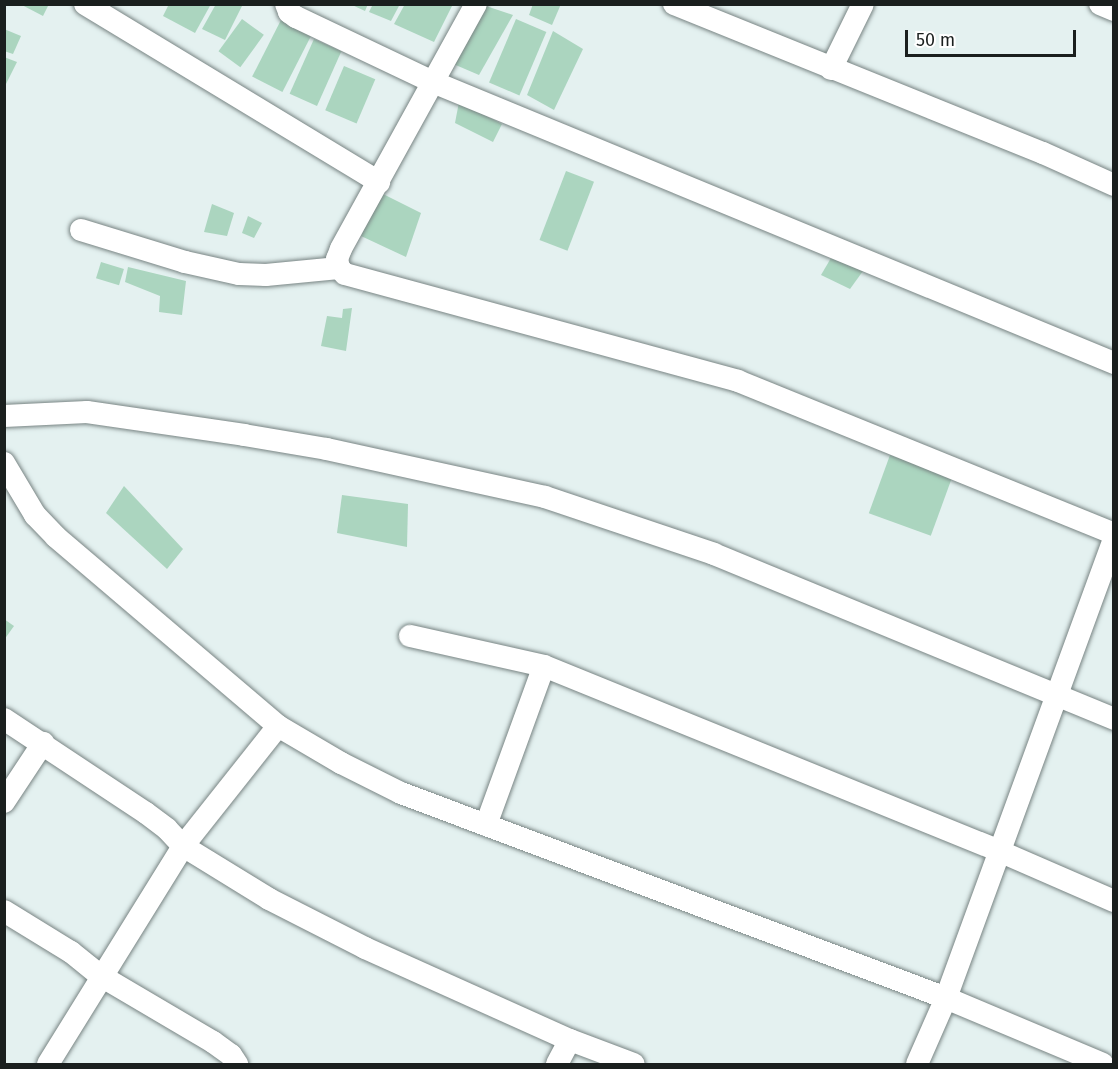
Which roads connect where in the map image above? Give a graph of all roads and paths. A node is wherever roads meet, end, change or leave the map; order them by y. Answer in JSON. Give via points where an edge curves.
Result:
{"nodes":[{"id":1,"x":85,"y":4,"type":"edge"},
{"id":2,"x":286,"y":4,"type":"edge"},
{"id":3,"x":476,"y":4,"type":"edge"},
{"id":4,"x":674,"y":4,"type":"edge"},
{"id":5,"x":862,"y":4,"type":"edge"},
{"id":6,"x":1100,"y":4,"type":"edge"},
{"id":7,"x":1113,"y":10,"type":"edge"},
{"id":8,"x":831,"y":69,"type":"junction"},
{"id":9,"x":433,"y":82,"type":"junction"},
{"id":10,"x":379,"y":182,"type":"junction"},
{"id":11,"x":1113,"y":184,"type":"edge"},
{"id":12,"x":81,"y":230,"type":"dead end"},
{"id":13,"x":339,"y":268,"type":"junction"},
{"id":14,"x":1113,"y":363,"type":"edge"},
{"id":15,"x":4,"y":416,"type":"edge"},
{"id":16,"x":4,"y":463,"type":"edge"},
{"id":17,"x":1113,"y":534,"type":"edge"},
{"id":18,"x":1113,"y":540,"type":"edge"},
{"id":19,"x":410,"y":636,"type":"dead end"},
{"id":20,"x":544,"y":666,"type":"junction"},
{"id":21,"x":1057,"y":694,"type":"junction"},
{"id":22,"x":4,"y":719,"type":"edge"},
{"id":23,"x":1113,"y":719,"type":"edge"},
{"id":24,"x":278,"y":726,"type":"junction"},
{"id":25,"x":44,"y":743,"type":"junction"},
{"id":26,"x":4,"y":802,"type":"edge"},
{"id":27,"x":486,"y":825,"type":"junction"},
{"id":28,"x":183,"y":846,"type":"junction"},
{"id":29,"x":999,"y":851,"type":"junction"},
{"id":30,"x":1113,"y":901,"type":"edge"},
{"id":31,"x":4,"y":911,"type":"edge"},
{"id":32,"x":101,"y":976,"type":"junction"},
{"id":33,"x":946,"y":998,"type":"junction"},
{"id":34,"x":570,"y":1040,"type":"junction"},
{"id":35,"x":48,"y":1065,"type":"edge"},
{"id":36,"x":237,"y":1065,"type":"edge"},
{"id":37,"x":557,"y":1065,"type":"edge"},
{"id":38,"x":634,"y":1065,"type":"edge"},
{"id":39,"x":916,"y":1065,"type":"edge"},
{"id":40,"x":1103,"y":1065,"type":"edge"}],
"edges":[{"from":1,"to":10,"type":"street"},
{"from":2,"to":9,"type":"street","via":[[296,17]]},
{"from":3,"to":9,"type":"street"},
{"from":4,"to":8,"type":"street"},
{"from":5,"to":8,"type":"street"},
{"from":6,"to":7,"type":"street"},
{"from":8,"to":11,"type":"street"},
{"from":9,"to":10,"type":"street"},
{"from":9,"to":14,"type":"street"},
{"from":10,"to":13,"type":"street","via":[[341,249]]},
{"from":12,"to":13,"type":"street","via":[[239,274]]},
{"from":13,"to":17,"type":"street","via":[[354,278],[738,381]]},
{"from":15,"to":21,"type":"street","via":[[87,412],[253,436],[545,497],[714,554]]},
{"from":16,"to":24,"type":"street","via":[[36,515],[56,537]]},
{"from":18,"to":21,"type":"street"},
{"from":19,"to":20,"type":"street"},
{"from":20,"to":27,"type":"street"},
{"from":20,"to":29,"type":"street"},
{"from":21,"to":23,"type":"street"},
{"from":21,"to":29,"type":"street"},
{"from":22,"to":25,"type":"street"},
{"from":24,"to":27,"type":"street","via":[[401,793]]},
{"from":24,"to":28,"type":"street"},
{"from":25,"to":26,"type":"street"},
{"from":25,"to":28,"type":"street","via":[[146,813]]},
{"from":27,"to":33,"type":"street"},
{"from":28,"to":32,"type":"street"},
{"from":28,"to":34,"type":"street","via":[[315,923]]},
{"from":29,"to":30,"type":"street"},
{"from":29,"to":33,"type":"street"},
{"from":31,"to":32,"type":"street","via":[[71,952]]},
{"from":32,"to":35,"type":"street"},
{"from":32,"to":36,"type":"street","via":[[213,1042],[231,1055]]},
{"from":33,"to":39,"type":"street"},
{"from":33,"to":40,"type":"street"},
{"from":34,"to":37,"type":"street"},
{"from":34,"to":38,"type":"street"}]}
